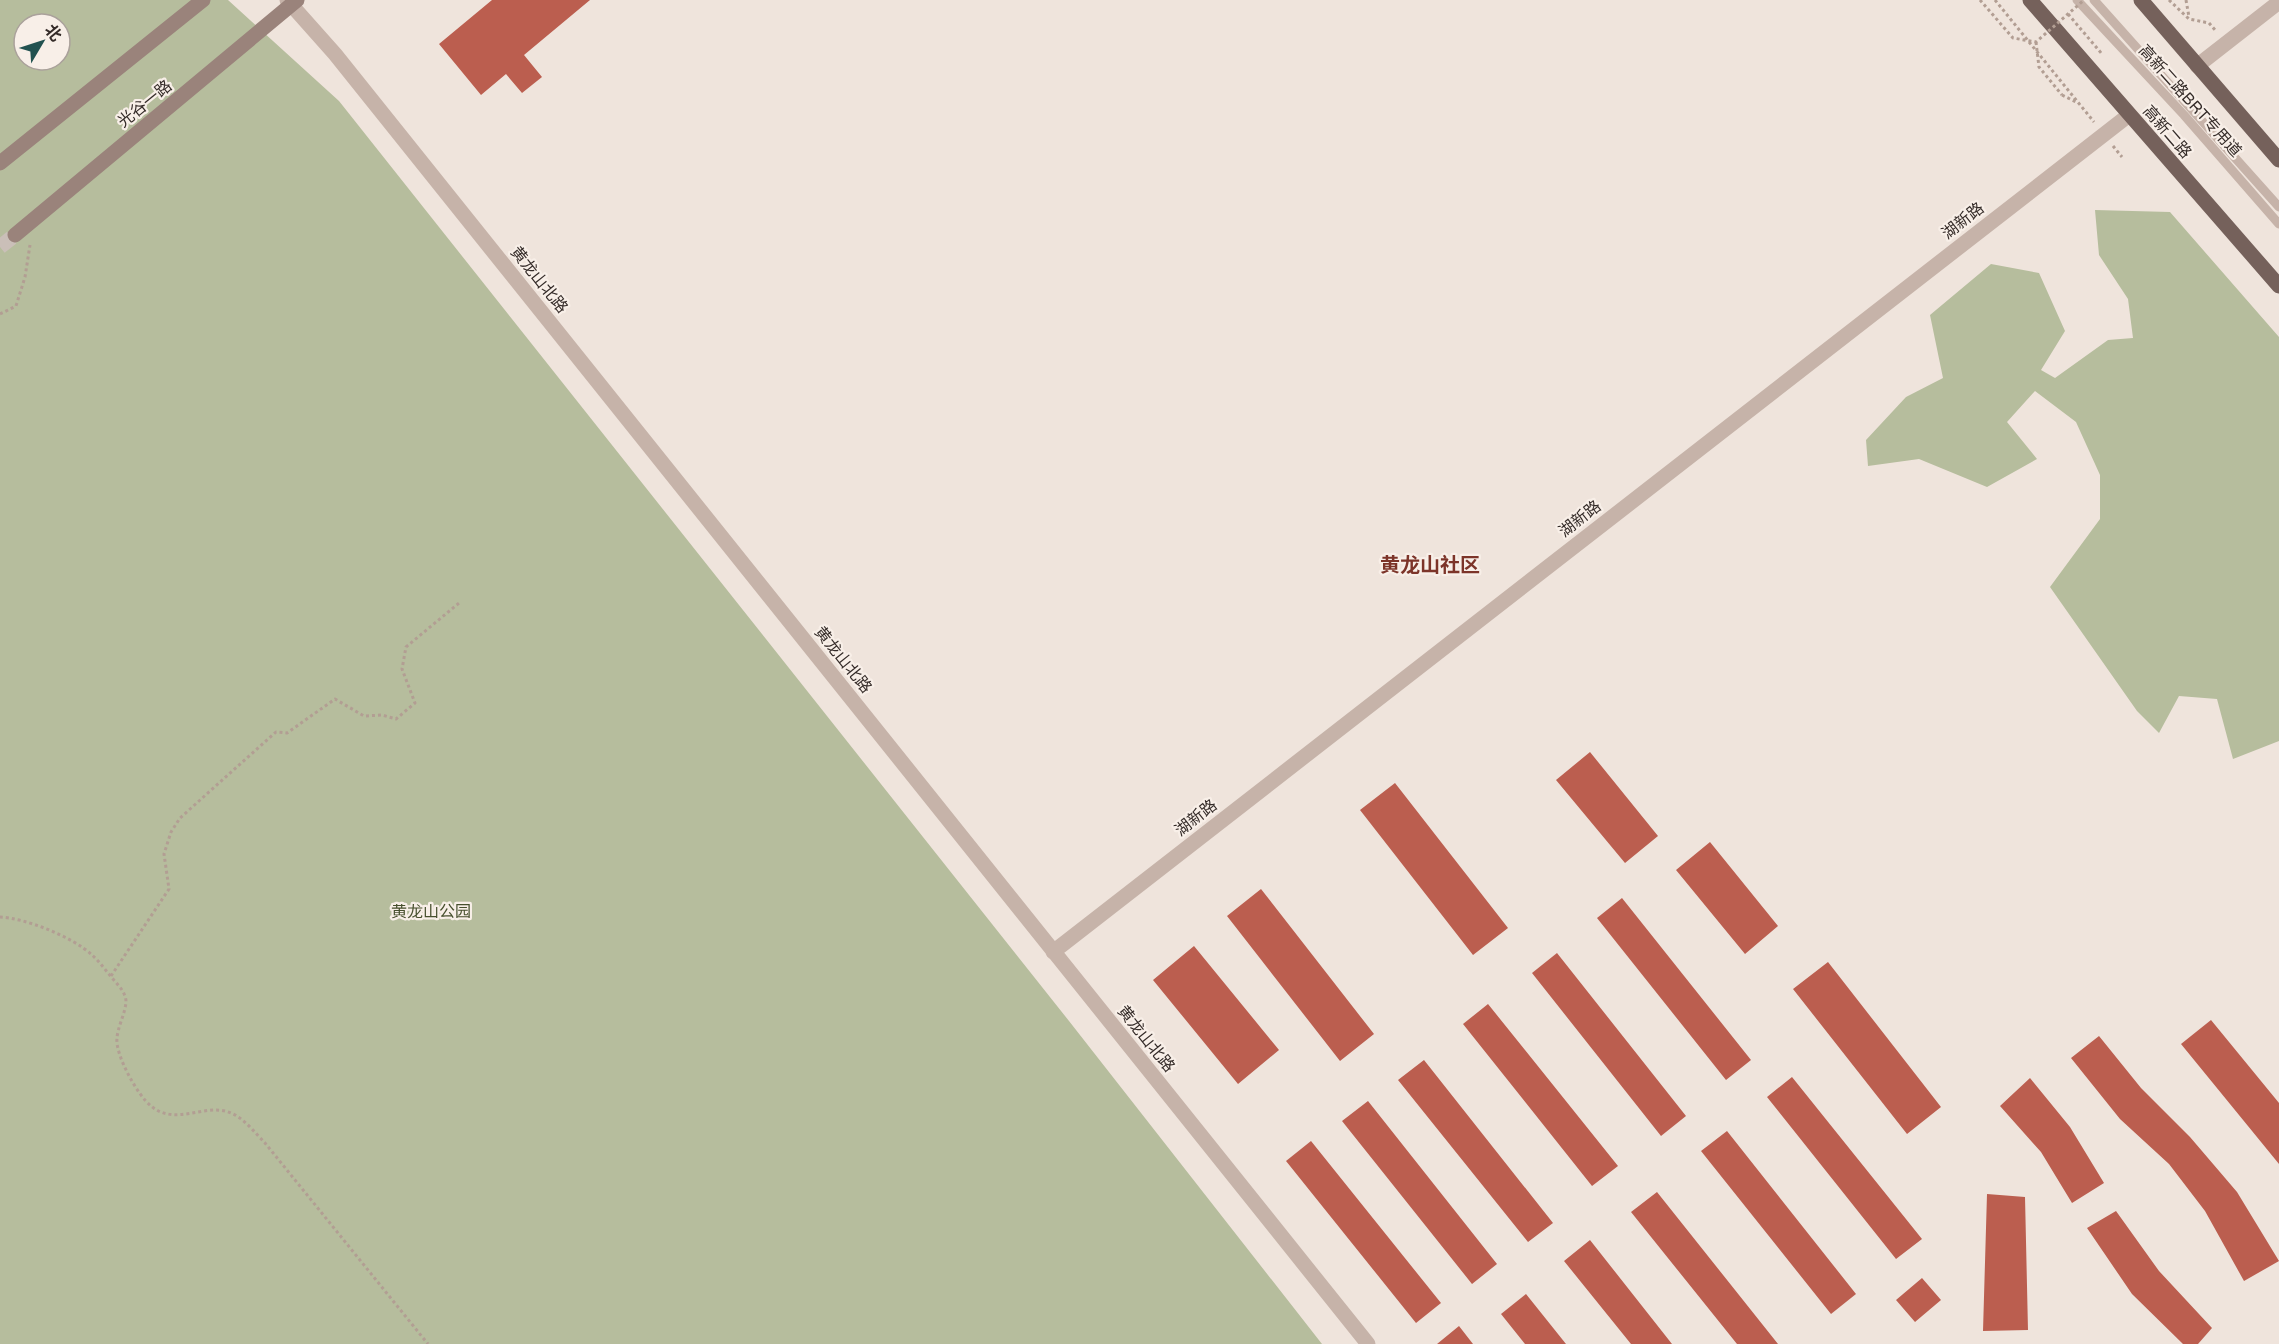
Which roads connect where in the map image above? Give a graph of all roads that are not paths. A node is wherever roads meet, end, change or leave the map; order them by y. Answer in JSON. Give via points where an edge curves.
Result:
{"nodes":[{"id":1,"x":203,"y":0,"type":"edge"},
{"id":2,"x":2030,"y":0,"type":"edge"},
{"id":3,"x":2077,"y":0,"type":"edge"},
{"id":4,"x":2094,"y":0,"type":"edge"},
{"id":5,"x":2141,"y":0,"type":"edge"},
{"id":6,"x":292,"y":1,"type":"edge"},
{"id":7,"x":2279,"y":2,"type":"edge"},
{"id":8,"x":2197,"y":66,"type":"junction"},
{"id":9,"x":2129,"y":115,"type":"junction"},
{"id":10,"x":2279,"y":160,"type":"edge"},
{"id":11,"x":0,"y":163,"type":"edge"},
{"id":12,"x":2279,"y":207,"type":"edge"},
{"id":13,"x":2279,"y":224,"type":"edge"},
{"id":14,"x":15,"y":235,"type":"tunnel mouth"},
{"id":15,"x":2279,"y":286,"type":"edge"},
{"id":16,"x":1053,"y":952,"type":"junction"},
{"id":17,"x":1368,"y":1344,"type":"edge"}],
"edges":[{"from":1,"to":11,"type":"main road"},
{"from":2,"to":9,"type":"main road","name":"高新二路"},
{"from":3,"to":13,"type":"lane","name":"高新二路BRT专用道"},
{"from":4,"to":12,"type":"lane","name":"高新二路BRT专用道"},
{"from":5,"to":8,"type":"main road"},
{"from":6,"to":14,"type":"main road","name":"光谷一路"},
{"from":6,"to":16,"type":"street","name":"黄龙山北路"},
{"from":7,"to":8,"type":"street"},
{"from":8,"to":10,"type":"main road"},
{"from":9,"to":15,"type":"main road","name":"高新二路"},
{"from":9,"to":16,"type":"street","name":"湖新路"},
{"from":16,"to":17,"type":"street","name":"黄龙山北路"}]}
